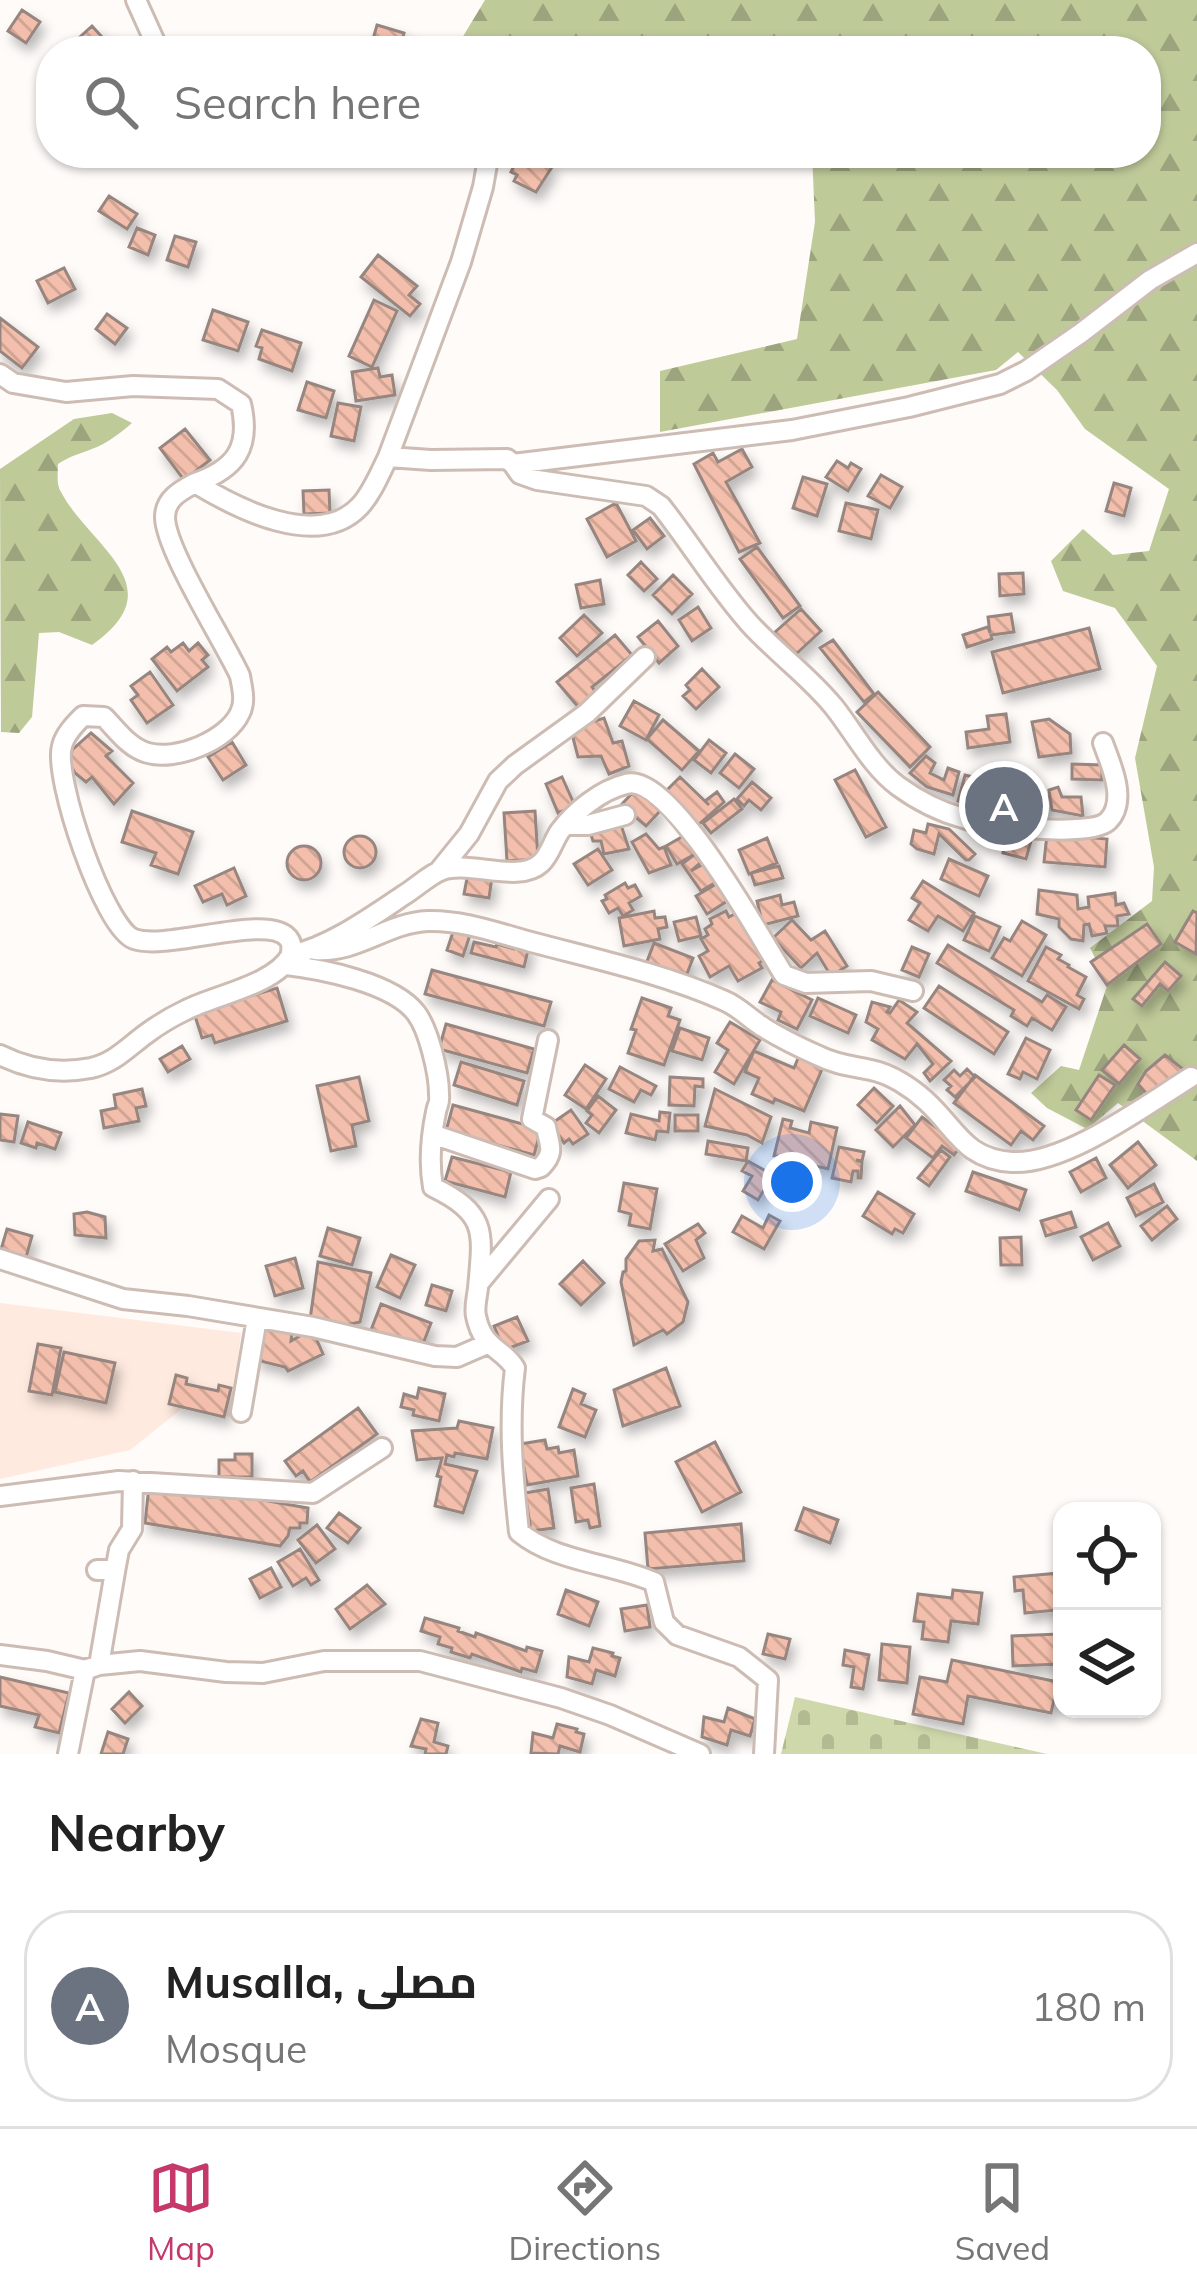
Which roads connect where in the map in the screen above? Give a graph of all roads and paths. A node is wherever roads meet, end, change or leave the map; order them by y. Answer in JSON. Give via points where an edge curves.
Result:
{"nodes":[{"id":1,"x":136,"y":0,"type":"edge"},
{"id":2,"x":152,"y":36,"type":"edge"},
{"id":3,"x":486,"y":168,"type":"edge"},
{"id":4,"x":1191,"y":260,"type":"edge"},
{"id":5,"x":0,"y":374,"type":"edge"},
{"id":6,"x":388,"y":457,"type":"junction"},
{"id":7,"x":513,"y":464,"type":"junction"},
{"id":8,"x":195,"y":483,"type":"junction"},
{"id":9,"x":645,"y":657,"type":"dead end"},
{"id":10,"x":1103,"y":743,"type":"dead end"},
{"id":11,"x":625,"y":815,"type":"dead end"},
{"id":12,"x":566,"y":825,"type":"junction"},
{"id":13,"x":474,"y":826,"type":"junction"},
{"id":14,"x":478,"y":869,"type":"junction"},
{"id":15,"x":439,"y":871,"type":"junction"},
{"id":16,"x":296,"y":957,"type":"junction"},
{"id":17,"x":913,"y":991,"type":"dead end"},
{"id":18,"x":548,"y":1040,"type":"dead end"},
{"id":19,"x":0,"y":1055,"type":"edge"},
{"id":20,"x":1190,"y":1077,"type":"dead end"},
{"id":21,"x":435,"y":1135,"type":"junction"},
{"id":22,"x":549,"y":1199,"type":"dead end"},
{"id":23,"x":0,"y":1259,"type":"edge"},
{"id":24,"x":478,"y":1283,"type":"junction"},
{"id":25,"x":257,"y":1318,"type":"junction"},
{"id":26,"x":487,"y":1344,"type":"junction"},
{"id":27,"x":241,"y":1412,"type":"dead end"},
{"id":28,"x":382,"y":1448,"type":"dead end"},
{"id":29,"x":133,"y":1481,"type":"junction"},
{"id":30,"x":0,"y":1496,"type":"edge"},
{"id":31,"x":0,"y":1654,"type":"edge"},
{"id":32,"x":92,"y":1668,"type":"junction"},
{"id":33,"x":68,"y":1754,"type":"edge"},
{"id":34,"x":700,"y":1754,"type":"edge"},
{"id":35,"x":764,"y":1754,"type":"edge"}],
"edges":[{"from":1,"to":2,"type":"street"},
{"from":3,"to":6,"type":"street","via":[[461,262]]},
{"from":4,"to":7,"type":"street","via":[[1000,384],[792,430]]},
{"from":5,"to":8,"type":"street","via":[[66,392],[218,388],[241,404],[242,451]]},
{"from":6,"to":7,"type":"street"},
{"from":6,"to":8,"type":"street","via":[[358,508],[316,526],[258,516]]},
{"from":7,"to":10,"type":"street","via":[[537,480],[646,496],[661,506],[750,624],[831,703],[893,783],[933,806],[992,825],[1096,828],[1116,806]]},
{"from":8,"to":16,"type":"street","via":[[171,498],[167,530],[240,676],[241,713],[216,739],[166,755],[134,747],[104,717],[83,716],[62,747],[66,790],[76,833],[122,931],[148,940],[268,929],[287,937]]},
{"from":9,"to":13,"type":"street","via":[[498,781]]},
{"from":11,"to":12,"type":"street"},
{"from":12,"to":14,"type":"street","via":[[529,870]]},
{"from":12,"to":17,"type":"street","via":[[613,788],[648,786],[701,842],[784,975]]},
{"from":13,"to":14,"type":"street"},
{"from":13,"to":15,"type":"street"},
{"from":14,"to":15,"type":"street"},
{"from":15,"to":16,"type":"street"},
{"from":16,"to":19,"type":"street","via":[[160,1023],[108,1063],[55,1070]]},
{"from":16,"to":20,"type":"street","via":[[431,921],[638,969],[728,1002],[833,1062],[890,1076],[978,1152],[1012,1162],[1052,1155],[1112,1127]]},
{"from":16,"to":21,"type":"street","via":[[416,1013],[440,1098]]},
{"from":18,"to":21,"type":"street","via":[[532,1119],[552,1142],[541,1167]]},
{"from":21,"to":24,"type":"street","via":[[433,1187],[474,1215]]},
{"from":22,"to":24,"type":"street"},
{"from":23,"to":25,"type":"street","via":[[96,1293]]},
{"from":24,"to":26,"type":"street","via":[[475,1314]]},
{"from":25,"to":26,"type":"street","via":[[435,1356]]},
{"from":25,"to":27,"type":"street"},
{"from":26,"to":35,"type":"street","via":[[514,1368],[510,1450],[519,1532],[654,1582],[664,1622],[677,1635],[739,1657],[768,1680]]},
{"from":28,"to":29,"type":"street","via":[[313,1493]]},
{"from":29,"to":30,"type":"street"},
{"from":29,"to":32,"type":"street","via":[[132,1529],[106,1568]]},
{"from":31,"to":32,"type":"street"},
{"from":32,"to":33,"type":"street"},
{"from":32,"to":34,"type":"street","via":[[140,1660],[263,1673],[324,1660],[419,1661],[561,1698]]}]}
